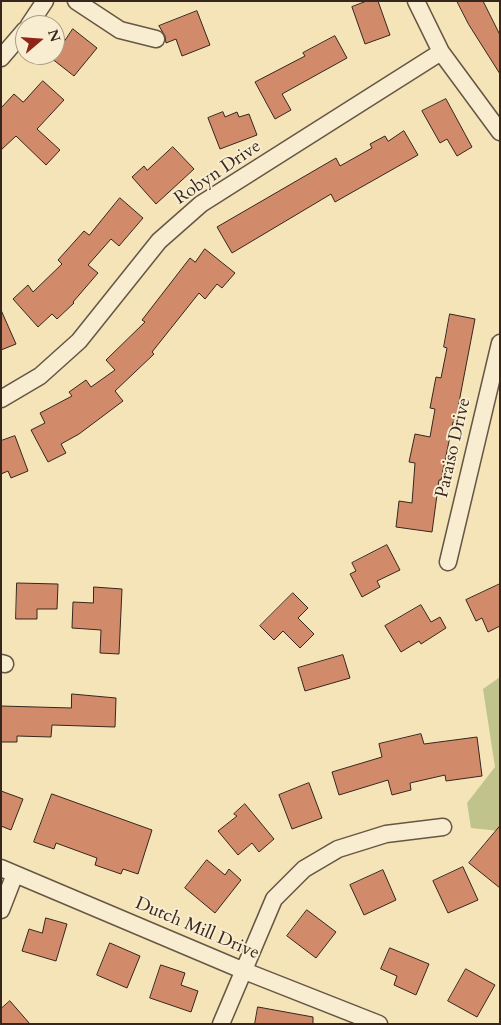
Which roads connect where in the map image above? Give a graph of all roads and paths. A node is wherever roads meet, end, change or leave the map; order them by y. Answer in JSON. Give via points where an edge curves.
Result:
{"nodes":[{"id":1,"x":45,"y":1,"type":"edge"},
{"id":2,"x":76,"y":1,"type":"edge"},
{"id":3,"x":416,"y":1,"type":"edge"},
{"id":4,"x":36,"y":15,"type":"edge"},
{"id":5,"x":156,"y":40,"type":"dead end"},
{"id":6,"x":15,"y":42,"type":"edge"},
{"id":7,"x":441,"y":52,"type":"junction"},
{"id":8,"x":1,"y":58,"type":"edge"},
{"id":9,"x":500,"y":132,"type":"edge"},
{"id":10,"x":500,"y":343,"type":"edge"},
{"id":11,"x":1,"y":399,"type":"edge"},
{"id":12,"x":448,"y":562,"type":"dead end"},
{"id":13,"x":443,"y":827,"type":"dead end"},
{"id":14,"x":8,"y":871,"type":"edge"},
{"id":15,"x":1,"y":910,"type":"edge"},
{"id":16,"x":242,"y":970,"type":"junction"},
{"id":17,"x":221,"y":1024,"type":"edge"},
{"id":18,"x":379,"y":1024,"type":"edge"}],
"edges":[{"from":1,"to":4,"type":"street"},
{"from":2,"to":5,"type":"street","via":[[120,30]]},
{"from":3,"to":7,"type":"street"},
{"from":6,"to":8,"type":"street"},
{"from":7,"to":9,"type":"street"},
{"from":7,"to":11,"type":"street","name":"Robyn Drive","via":[[201,204],[160,241],[79,341],[40,376]]},
{"from":10,"to":12,"type":"street","name":"Paraiso Drive"},
{"from":13,"to":16,"type":"street","via":[[386,834],[338,849],[304,869],[274,899]]},
{"from":14,"to":15,"type":"street"},
{"from":14,"to":16,"type":"street","name":"Dutch Mill Drive"},
{"from":16,"to":17,"type":"street"},
{"from":16,"to":18,"type":"street","name":"Dutch Mill Drive"}]}
